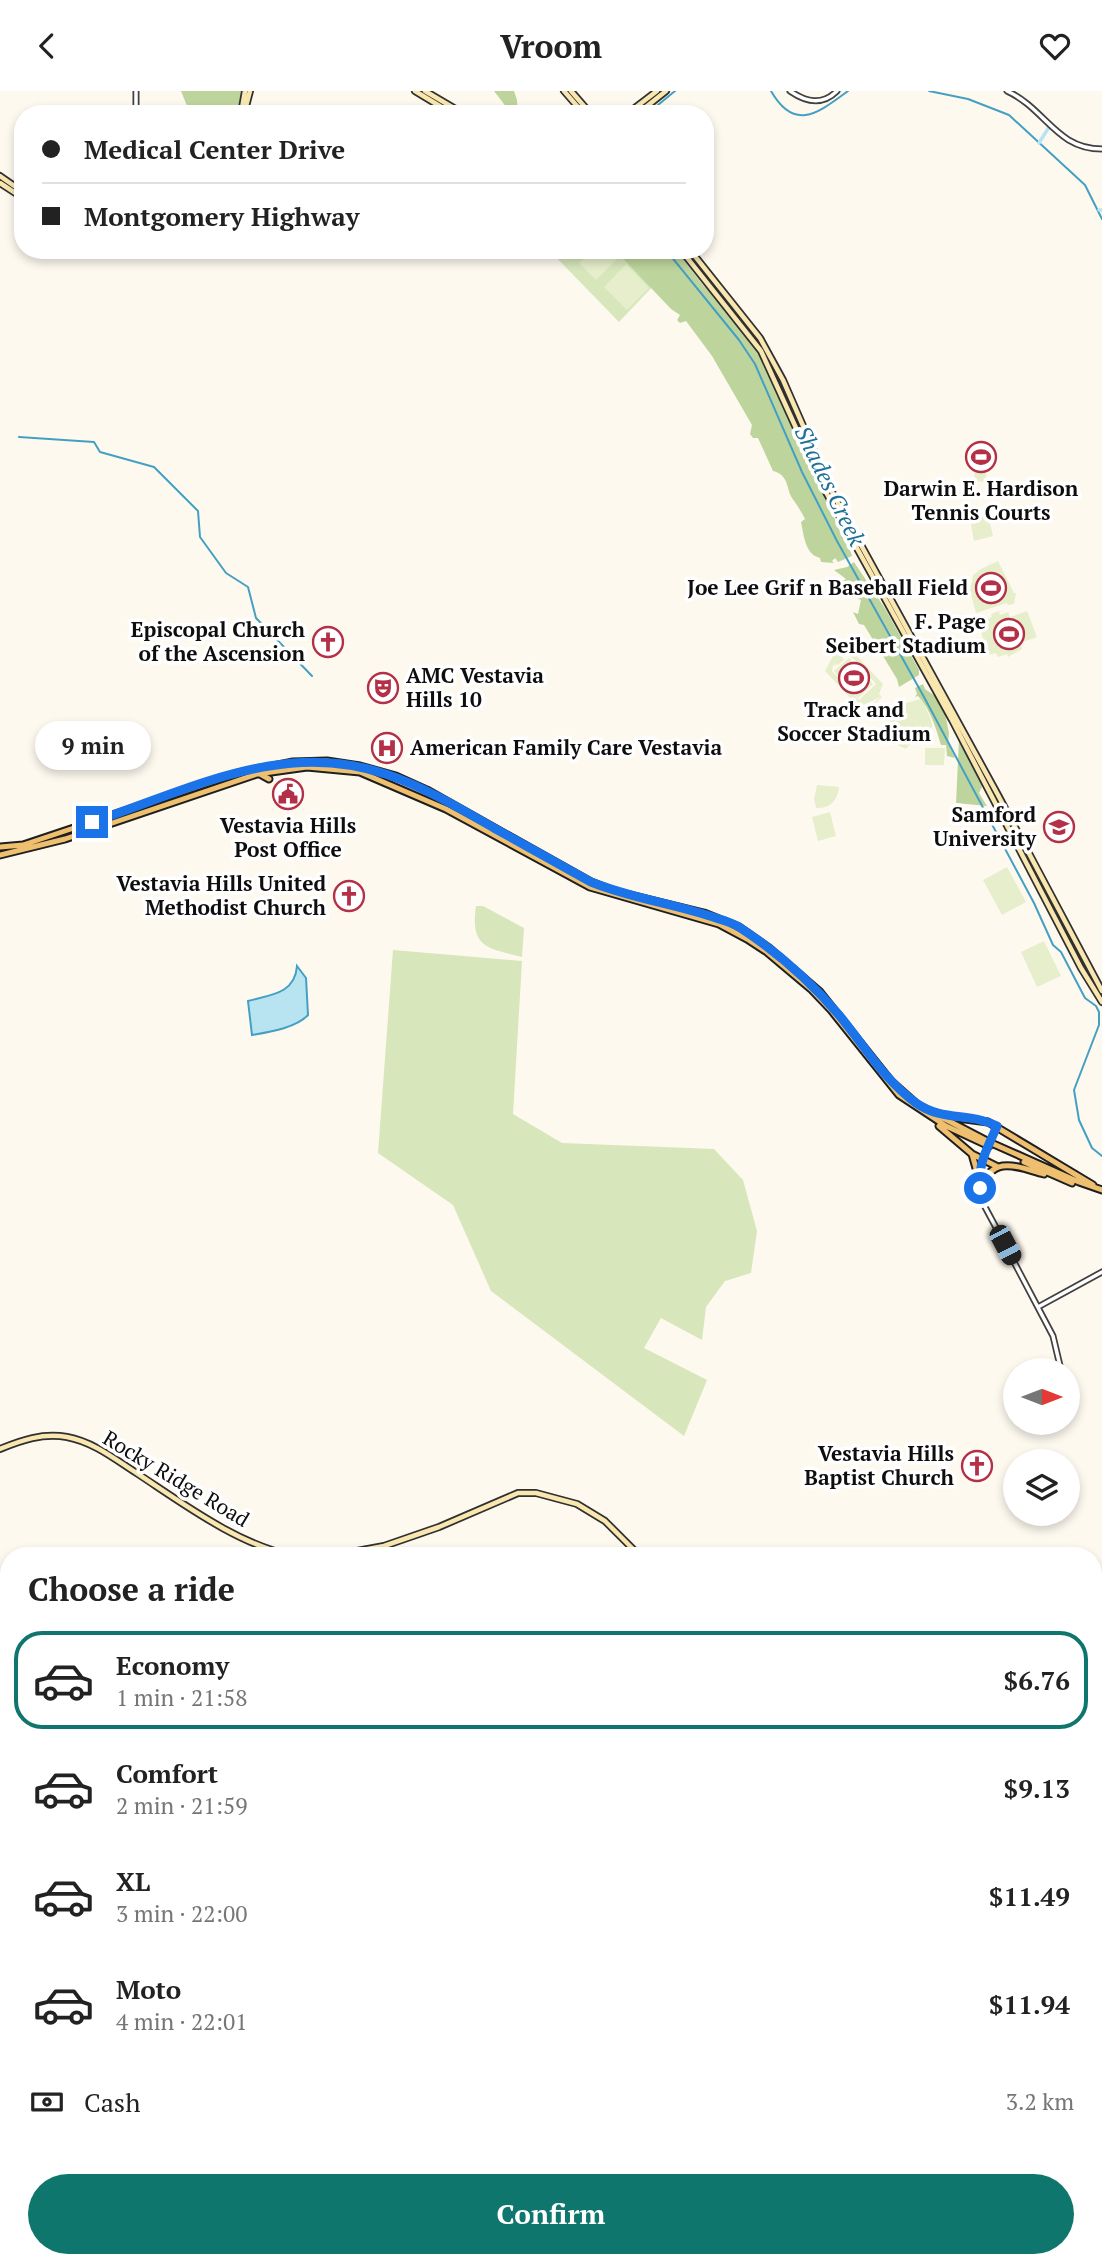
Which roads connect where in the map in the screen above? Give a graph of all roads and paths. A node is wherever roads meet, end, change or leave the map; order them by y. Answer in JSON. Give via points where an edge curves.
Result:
{"nodes":[{"id":1,"x":415,"y":91,"type":"edge"},
{"id":2,"x":425,"y":91,"type":"edge"},
{"id":3,"x":564,"y":91,"type":"edge"},
{"id":4,"x":657,"y":91,"type":"edge"},
{"id":5,"x":666,"y":91,"type":"edge"},
{"id":6,"x":790,"y":91,"type":"edge"},
{"id":7,"x":837,"y":91,"type":"edge"},
{"id":8,"x":1007,"y":91,"type":"edge"},
{"id":9,"x":438,"y":105,"type":"edge"},
{"id":10,"x":449,"y":105,"type":"edge"},
{"id":11,"x":579,"y":105,"type":"edge"},
{"id":12,"x":639,"y":105,"type":"edge"},
{"id":13,"x":648,"y":105,"type":"edge"},
{"id":14,"x":1102,"y":149,"type":"edge"},
{"id":15,"x":688,"y":259,"type":"edge"},
{"id":16,"x":697,"y":259,"type":"edge"},
{"id":17,"x":748,"y":320,"type":"junction"},
{"id":18,"x":742,"y":324,"type":"junction"},
{"id":19,"x":257,"y":774,"type":"junction"},
{"id":20,"x":269,"y":779,"type":"dead end"},
{"id":21,"x":105,"y":821,"type":"junction"},
{"id":22,"x":0,"y":848,"type":"edge"},
{"id":23,"x":0,"y":855,"type":"edge"},
{"id":24,"x":671,"y":910,"type":"junction"},
{"id":25,"x":665,"y":915,"type":"dead end"},
{"id":26,"x":1094,"y":984,"type":"junction"},
{"id":27,"x":1102,"y":991,"type":"edge"},
{"id":28,"x":1102,"y":1002,"type":"edge"},
{"id":29,"x":928,"y":1113,"type":"junction"},
{"id":30,"x":997,"y":1126,"type":"junction"},
{"id":31,"x":972,"y":1154,"type":"junction"},
{"id":32,"x":984,"y":1157,"type":"junction"},
{"id":33,"x":999,"y":1166,"type":"junction"},
{"id":34,"x":979,"y":1179,"type":"junction"},
{"id":35,"x":1064,"y":1180,"type":"junction"},
{"id":36,"x":980,"y":1188,"type":"junction"},
{"id":37,"x":1102,"y":1191,"type":"edge"},
{"id":38,"x":1102,"y":1272,"type":"edge"},
{"id":39,"x":1038,"y":1307,"type":"junction"},
{"id":40,"x":1058,"y":1358,"type":"edge"},
{"id":41,"x":0,"y":1449,"type":"edge"},
{"id":42,"x":263,"y":1547,"type":"edge"},
{"id":43,"x":379,"y":1547,"type":"edge"},
{"id":44,"x":631,"y":1547,"type":"edge"}],
"edges":[{"from":1,"to":9,"type":"main road"},
{"from":2,"to":10,"type":"main road"},
{"from":3,"to":11,"type":"main road"},
{"from":4,"to":12,"type":"main road"},
{"from":5,"to":13,"type":"main road"},
{"from":6,"to":7,"type":"street","via":[[822,101]]},
{"from":8,"to":14,"type":"street","via":[[1029,103],[1068,142]]},
{"from":15,"to":18,"type":"main road"},
{"from":16,"to":17,"type":"main road"},
{"from":17,"to":18,"type":"main road"},
{"from":17,"to":26,"type":"main road","via":[[783,380],[832,492],[1000,797]]},
{"from":18,"to":26,"type":"main road","via":[[761,351],[827,495]]},
{"from":19,"to":20,"type":"main road"},
{"from":19,"to":21,"type":"main road"},
{"from":19,"to":24,"type":"main road","via":[[307,767],[360,772],[446,809],[590,887]]},
{"from":21,"to":22,"type":"main road"},
{"from":21,"to":23,"type":"main road","via":[[38,847]]},
{"from":21,"to":29,"type":"main road","via":[[226,776],[271,765],[327,761],[396,776],[591,882],[739,927],[820,992],[891,1081]]},
{"from":24,"to":25,"type":"main road"},
{"from":24,"to":29,"type":"main road","via":[[719,924],[767,952],[831,1010],[899,1095]]},
{"from":26,"to":27,"type":"main road"},
{"from":26,"to":28,"type":"main road"},
{"from":29,"to":30,"type":"main road"},
{"from":29,"to":31,"type":"main road"},
{"from":29,"to":35,"type":"main road"},
{"from":29,"to":37,"type":"main road"},
{"from":30,"to":32,"type":"street","bridge":true},
{"from":30,"to":37,"type":"main road"},
{"from":31,"to":32,"type":"main road"},
{"from":31,"to":34,"type":"main road"},
{"from":32,"to":33,"type":"main road"},
{"from":32,"to":34,"type":"street"},
{"from":33,"to":35,"type":"main road","via":[[1011,1165]]},
{"from":33,"to":36,"type":"main road","via":[[986,1175]]},
{"from":34,"to":36,"type":"street"},
{"from":35,"to":37,"type":"main road"},
{"from":36,"to":39,"type":"street","via":[[985,1207]]},
{"from":38,"to":39,"type":"street"},
{"from":39,"to":40,"type":"street"},
{"from":41,"to":42,"type":"main road","name":"Rocky Ridge Road","via":[[40,1436],[79,1440]]},
{"from":43,"to":44,"type":"main road","via":[[518,1493],[578,1504],[605,1521]]}]}
